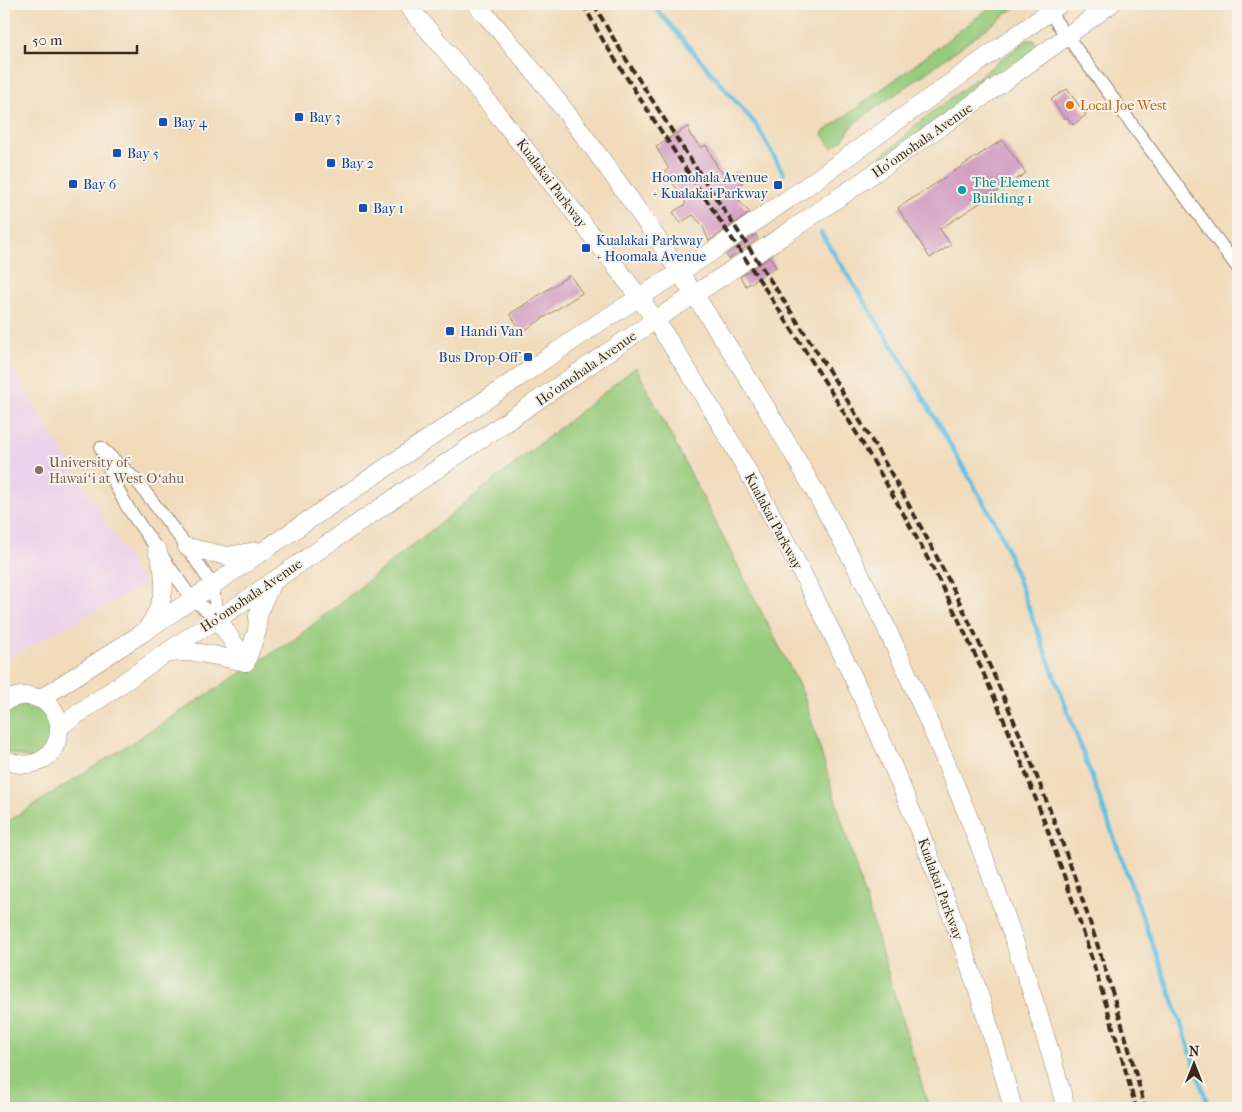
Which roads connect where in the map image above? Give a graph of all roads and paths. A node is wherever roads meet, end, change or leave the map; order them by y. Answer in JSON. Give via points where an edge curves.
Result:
{"nodes":[{"id":1,"x":406,"y":4,"type":"edge"},
{"id":2,"x":476,"y":4,"type":"edge"},
{"id":3,"x":1111,"y":4,"type":"edge"},
{"id":4,"x":1055,"y":8,"type":"edge"},
{"id":5,"x":1068,"y":36,"type":"junction"},
{"id":6,"x":1238,"y":268,"type":"edge"},
{"id":7,"x":680,"y":272,"type":"junction"},
{"id":8,"x":695,"y":295,"type":"junction"},
{"id":9,"x":639,"y":297,"type":"junction"},
{"id":10,"x":655,"y":320,"type":"junction"},
{"id":11,"x":187,"y":547,"type":"junction"},
{"id":12,"x":268,"y":547,"type":"junction"},
{"id":13,"x":157,"y":550,"type":"junction"},
{"id":14,"x":278,"y":578,"type":"junction"},
{"id":15,"x":212,"y":585,"type":"junction"},
{"id":16,"x":192,"y":600,"type":"junction"},
{"id":17,"x":218,"y":619,"type":"junction"},
{"id":18,"x":144,"y":632,"type":"junction"},
{"id":19,"x":164,"y":655,"type":"junction"},
{"id":20,"x":246,"y":662,"type":"junction"},
{"id":21,"x":40,"y":699,"type":"junction"},
{"id":22,"x":4,"y":702,"type":"edge"},
{"id":23,"x":59,"y":728,"type":"junction"},
{"id":24,"x":4,"y":759,"type":"edge"},
{"id":25,"x":1013,"y":1108,"type":"edge"},
{"id":26,"x":1066,"y":1108,"type":"edge"}],
"edges":[{"from":1,"to":9,"type":"main road","name":"Kualakai Parkway","via":[[518,139]]},
{"from":2,"to":7,"type":"main road","via":[[596,150]]},
{"from":3,"to":5,"type":"main road","name":"Ho’omohala Avenue"},
{"from":4,"to":5,"type":"street"},
{"from":4,"to":7,"type":"main road","name":"Ho’omohala Avenue","via":[[808,186]]},
{"from":5,"to":6,"type":"street"},
{"from":5,"to":8,"type":"main road","name":"Ho’omohala Avenue","via":[[887,165]]},
{"from":7,"to":8,"type":"main road"},
{"from":7,"to":9,"type":"main road","name":"Ho’omohala Avenue"},
{"from":8,"to":10,"type":"main road","name":"Ho’omohala Avenue"},
{"from":8,"to":26,"type":"main road","via":[[805,472],[902,658],[973,826],[1010,926]]},
{"from":9,"to":10,"type":"main road","name":"Kualakai Parkway"},
{"from":9,"to":12,"type":"main road","name":"Ho’omohala Avenue"},
{"from":10,"to":14,"type":"main road","name":"Ho’omohala Avenue"},
{"from":10,"to":25,"type":"main road","name":"Kualakai Parkway","via":[[776,520],[880,735],[974,978]]},
{"from":11,"to":12,"type":"main road","via":[[227,556]]},
{"from":11,"to":13,"type":"street","via":[[136,480],[101,448],[116,488]]},
{"from":11,"to":15,"type":"street"},
{"from":12,"to":15,"type":"main road","name":"Ho’omohala Avenue"},
{"from":13,"to":16,"type":"street"},
{"from":13,"to":18,"type":"main road","via":[[164,572],[164,591]]},
{"from":14,"to":17,"type":"main road","name":"Ho’omohala Avenue"},
{"from":14,"to":20,"type":"main road","via":[[262,603],[258,631]]},
{"from":15,"to":16,"type":"main road","name":"Ho’omohala Avenue"},
{"from":15,"to":17,"type":"street"},
{"from":16,"to":17,"type":"street"},
{"from":16,"to":18,"type":"main road","name":"Ho’omohala Avenue"},
{"from":17,"to":19,"type":"main road","name":"Ho’omohala Avenue"},
{"from":17,"to":20,"type":"main road"},
{"from":18,"to":21,"type":"main road","name":"Ho’omohala Avenue"},
{"from":19,"to":20,"type":"main road","via":[[200,652]]},
{"from":19,"to":23,"type":"main road","name":"Ho’omohala Avenue"},
{"from":21,"to":22,"type":"main road","via":[[16,696]]},
{"from":21,"to":23,"type":"main road","via":[[50,706]]},
{"from":23,"to":24,"type":"main road","via":[[54,749],[46,758],[25,765]]}]}
